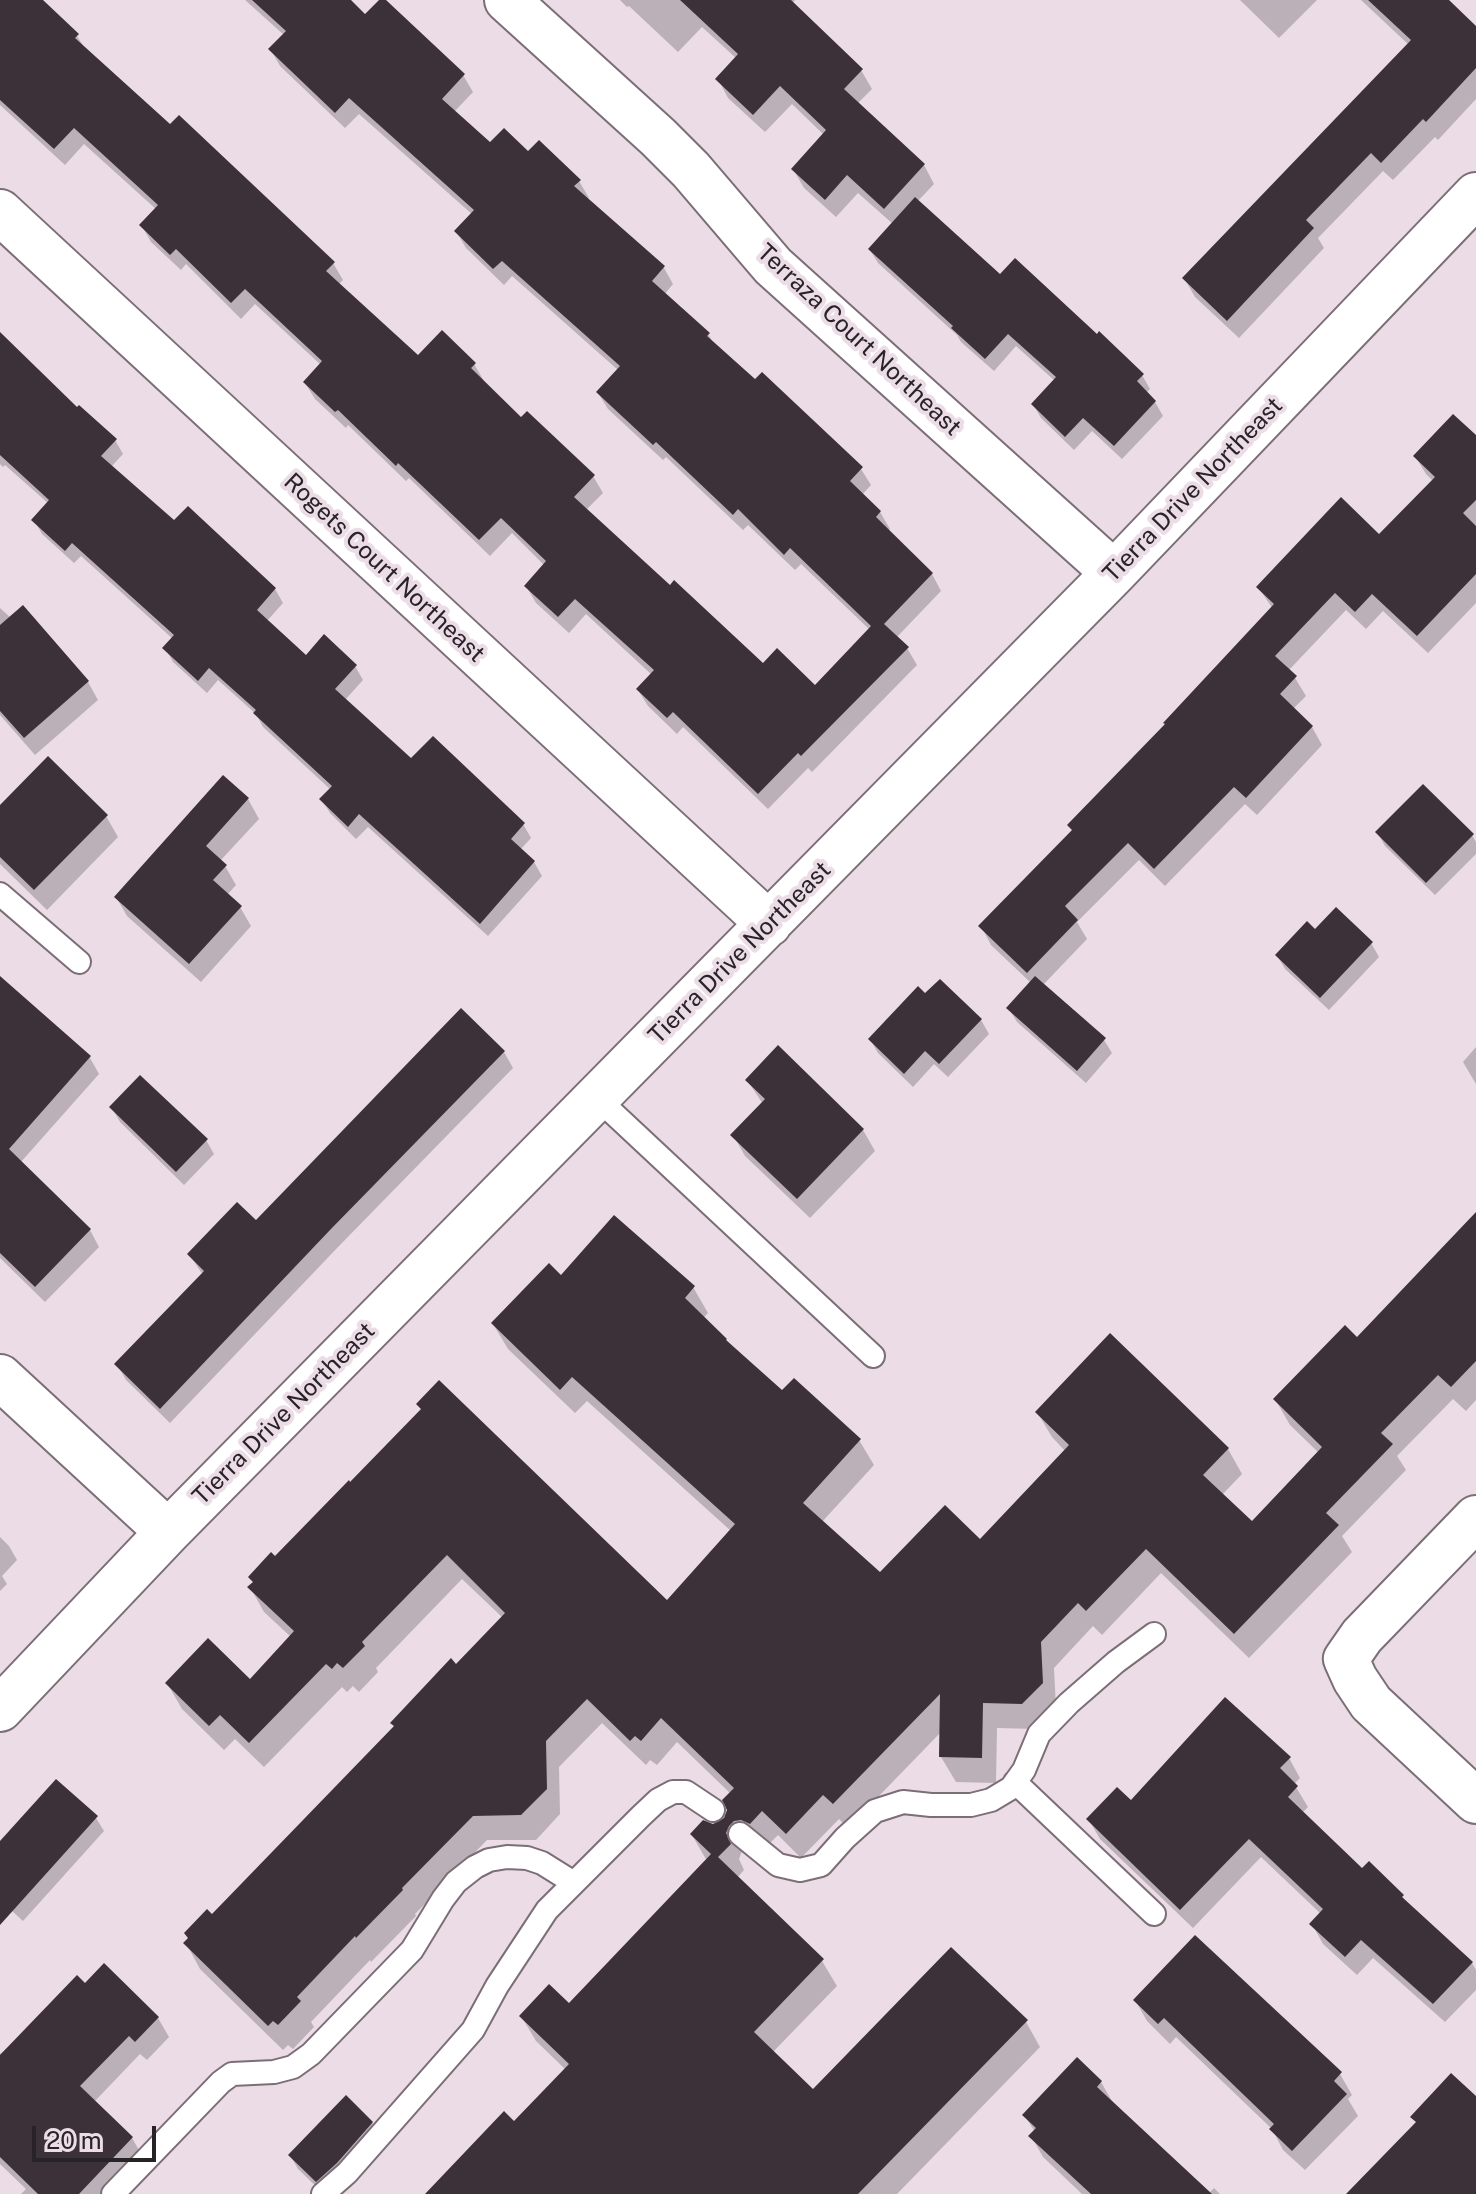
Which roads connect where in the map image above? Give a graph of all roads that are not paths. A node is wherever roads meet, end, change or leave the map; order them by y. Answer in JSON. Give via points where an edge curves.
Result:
{"nodes":[{"id":1,"x":507,"y":0,"type":"edge"},
{"id":2,"x":1476,"y":195,"type":"edge"},
{"id":3,"x":0,"y":212,"type":"edge"},
{"id":4,"x":1114,"y":573,"type":"junction"},
{"id":5,"x":0,"y":894,"type":"edge"},
{"id":6,"x":769,"y":924,"type":"junction"},
{"id":7,"x":79,"y":962,"type":"dead end"},
{"id":8,"x":597,"y":1098,"type":"junction"},
{"id":9,"x":873,"y":1356,"type":"dead end"},
{"id":10,"x":0,"y":1377,"type":"edge"},
{"id":11,"x":1476,"y":1518,"type":"edge"},
{"id":12,"x":168,"y":1532,"type":"junction"},
{"id":13,"x":1154,"y":1634,"type":"dead end"},
{"id":14,"x":0,"y":1709,"type":"edge"},
{"id":15,"x":1015,"y":1782,"type":"junction"},
{"id":16,"x":1476,"y":1801,"type":"edge"},
{"id":17,"x":713,"y":1810,"type":"dead end"},
{"id":18,"x":740,"y":1834,"type":"dead end"},
{"id":19,"x":574,"y":1883,"type":"junction"},
{"id":20,"x":1154,"y":1914,"type":"dead end"},
{"id":21,"x":113,"y":2194,"type":"edge"},
{"id":22,"x":323,"y":2194,"type":"edge"}],
"edges":[{"from":1,"to":4,"type":"street","name":"Terraza Court Northeast","via":[[691,170],[773,266]]},
{"from":2,"to":4,"type":"street","name":"Tierra Drive Northeast"},
{"from":3,"to":6,"type":"street","name":"Rogets Court Northeast"},
{"from":4,"to":6,"type":"street","name":"Tierra Drive Northeast"},
{"from":5,"to":7,"type":"lane"},
{"from":6,"to":8,"type":"street","name":"Tierra Drive Northeast"},
{"from":8,"to":9,"type":"lane"},
{"from":8,"to":12,"type":"street","name":"Tierra Drive Northeast"},
{"from":10,"to":12,"type":"street"},
{"from":11,"to":16,"type":"street","via":[[1346,1659],[1371,1703]]},
{"from":12,"to":14,"type":"street","name":"Tierra Drive Northeast"},
{"from":13,"to":15,"type":"lane","via":[[1080,1693],[1039,1734]]},
{"from":15,"to":18,"type":"lane","via":[[991,1800],[971,1805],[903,1802],[875,1811],[821,1865],[800,1870],[778,1865]]},
{"from":15,"to":20,"type":"lane"},
{"from":17,"to":19,"type":"lane","via":[[686,1792],[673,1792],[658,1800]]},
{"from":19,"to":21,"type":"lane","via":[[527,1858],[489,1860],[475,1867],[443,1899],[412,1950],[311,2054],[274,2072],[232,2074]]},
{"from":19,"to":22,"type":"lane","via":[[547,1910],[473,2030]]}]}
